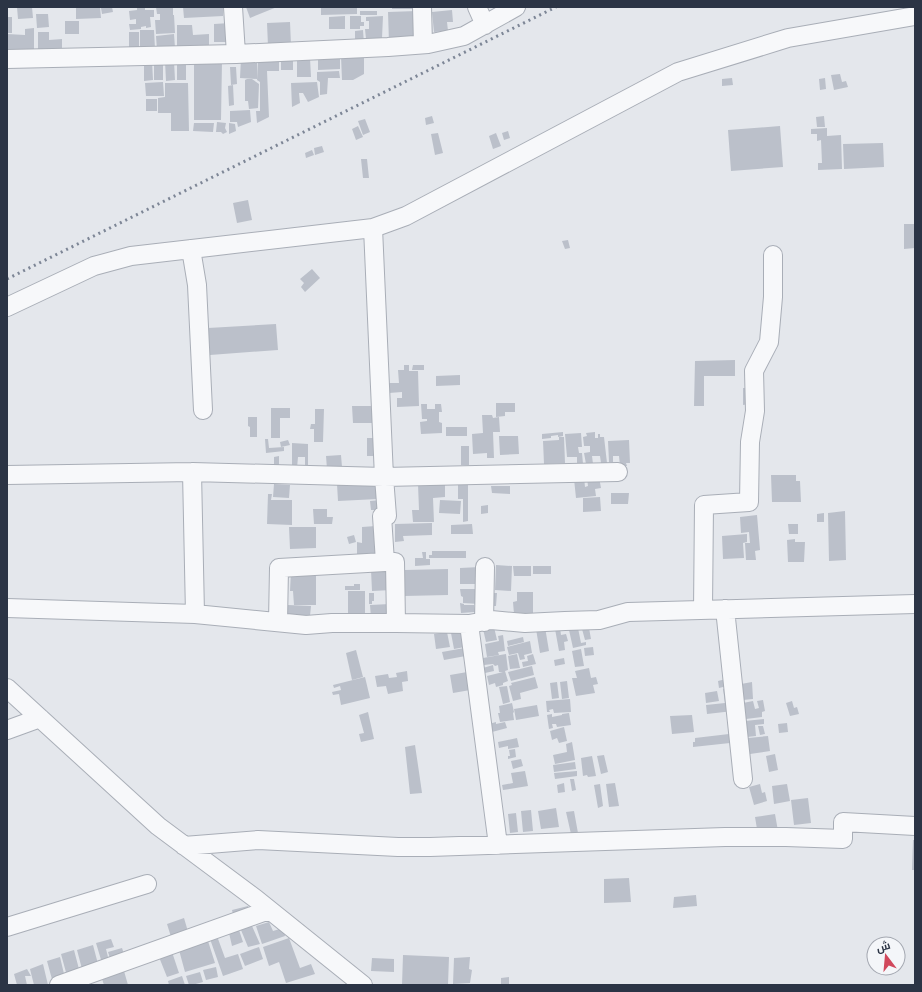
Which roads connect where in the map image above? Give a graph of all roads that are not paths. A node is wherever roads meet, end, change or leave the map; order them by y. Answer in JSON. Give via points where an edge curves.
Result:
{"nodes":[{"id":1,"x":233,"y":7,"type":"edge"},
{"id":2,"x":422,"y":7,"type":"edge"},
{"id":3,"x":477,"y":7,"type":"edge"},
{"id":4,"x":516,"y":7,"type":"edge"},
{"id":5,"x":915,"y":16,"type":"edge"},
{"id":6,"x":485,"y":24,"type":"junction"},
{"id":7,"x":423,"y":44,"type":"junction"},
{"id":8,"x":236,"y":54,"type":"junction"},
{"id":9,"x":7,"y":59,"type":"edge"},
{"id":10,"x":373,"y":228,"type":"junction"},
{"id":11,"x":191,"y":249,"type":"junction"},
{"id":12,"x":773,"y":255,"type":"dead end"},
{"id":13,"x":7,"y":307,"type":"edge"},
{"id":14,"x":203,"y":410,"type":"dead end"},
{"id":15,"x":192,"y":472,"type":"junction"},
{"id":16,"x":618,"y":472,"type":"dead end"},
{"id":17,"x":7,"y":475,"type":"edge"},
{"id":18,"x":384,"y":476,"type":"junction"},
{"id":19,"x":385,"y":562,"type":"junction"},
{"id":20,"x":485,"y":567,"type":"dead end"},
{"id":21,"x":915,"y":604,"type":"edge"},
{"id":22,"x":7,"y":608,"type":"edge"},
{"id":23,"x":725,"y":609,"type":"junction"},
{"id":24,"x":703,"y":610,"type":"junction"},
{"id":25,"x":195,"y":614,"type":"junction"},
{"id":26,"x":278,"y":622,"type":"junction"},
{"id":27,"x":396,"y":623,"type":"junction"},
{"id":28,"x":477,"y":623,"type":"junction"},
{"id":29,"x":7,"y":688,"type":"edge"},
{"id":30,"x":40,"y":718,"type":"junction"},
{"id":31,"x":7,"y":730,"type":"edge"},
{"id":32,"x":743,"y":779,"type":"dead end"},
{"id":33,"x":915,"y":826,"type":"edge"},
{"id":34,"x":498,"y":845,"type":"junction"},
{"id":35,"x":184,"y":846,"type":"junction"},
{"id":36,"x":147,"y":884,"type":"dead end"},
{"id":37,"x":269,"y":910,"type":"junction"},
{"id":38,"x":7,"y":926,"type":"edge"},
{"id":39,"x":58,"y":985,"type":"edge"},
{"id":40,"x":363,"y":985,"type":"edge"}],
"edges":[{"from":1,"to":8,"type":"street"},
{"from":2,"to":7,"type":"street"},
{"from":3,"to":6,"type":"street"},
{"from":4,"to":6,"type":"street"},
{"from":5,"to":10,"type":"street","via":[[788,38],[678,72],[406,216]]},
{"from":6,"to":7,"type":"street","via":[[464,36]]},
{"from":7,"to":8,"type":"street"},
{"from":8,"to":9,"type":"street"},
{"from":10,"to":11,"type":"street"},
{"from":10,"to":18,"type":"street"},
{"from":11,"to":13,"type":"street","via":[[131,256],[94,266]]},
{"from":11,"to":14,"type":"street","via":[[197,285]]},
{"from":12,"to":24,"type":"street","via":[[769,342],[754,371],[755,411],[750,442],[748,502],[704,505]]},
{"from":15,"to":17,"type":"street"},
{"from":15,"to":18,"type":"street"},
{"from":15,"to":25,"type":"street"},
{"from":16,"to":18,"type":"street"},
{"from":18,"to":19,"type":"street","via":[[387,516],[382,516]]},
{"from":19,"to":26,"type":"street","via":[[278,568]]},
{"from":19,"to":27,"type":"street","via":[[395,562]]},
{"from":20,"to":28,"type":"street"},
{"from":21,"to":23,"type":"street"},
{"from":22,"to":25,"type":"street"},
{"from":23,"to":24,"type":"street"},
{"from":23,"to":32,"type":"street"},
{"from":24,"to":28,"type":"street","via":[[628,612],[599,620],[525,623],[491,620]]},
{"from":25,"to":26,"type":"street"},
{"from":26,"to":27,"type":"street","via":[[306,625]]},
{"from":27,"to":28,"type":"street"},
{"from":28,"to":34,"type":"street"},
{"from":29,"to":30,"type":"street"},
{"from":30,"to":31,"type":"street"},
{"from":30,"to":35,"type":"street","via":[[158,826]]},
{"from":33,"to":34,"type":"street","via":[[843,822],[843,839],[725,837]]},
{"from":34,"to":35,"type":"street","via":[[398,847],[258,840]]},
{"from":35,"to":37,"type":"street"},
{"from":36,"to":38,"type":"street"},
{"from":37,"to":39,"type":"street"},
{"from":37,"to":40,"type":"street"}]}
